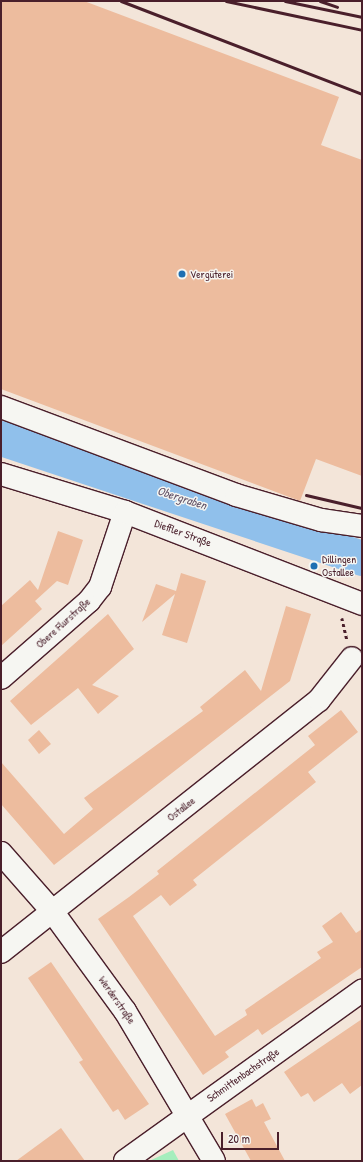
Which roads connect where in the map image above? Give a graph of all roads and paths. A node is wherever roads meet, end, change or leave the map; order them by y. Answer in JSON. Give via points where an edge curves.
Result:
{"nodes":[{"id":1,"x":1,"y":407,"type":"edge"},
{"id":2,"x":1,"y":474,"type":"edge"},
{"id":3,"x":125,"y":512,"type":"junction"},
{"id":4,"x":362,"y":526,"type":"edge"},
{"id":5,"x":353,"y":600,"type":"edge"},
{"id":6,"x":352,"y":658,"type":"joint"},
{"id":7,"x":1,"y":678,"type":"edge"},
{"id":8,"x":1,"y":853,"type":"edge"},
{"id":9,"x":52,"y":911,"type":"junction"},
{"id":10,"x":1,"y":952,"type":"edge"},
{"id":11,"x":362,"y":991,"type":"edge"},
{"id":12,"x":188,"y":1113,"type":"junction"},
{"id":13,"x":125,"y":1161,"type":"edge"},
{"id":14,"x":214,"y":1161,"type":"edge"}],
"edges":[{"from":1,"to":4,"type":"street","via":[[236,495],[321,520]]},
{"from":2,"to":3,"type":"street","name":"Dieffler Straße"},
{"from":3,"to":5,"type":"street","name":"Dieffler Straße"},
{"from":3,"to":7,"type":"street","name":"Obere Flurstraße","via":[[100,587],[88,601]]},
{"from":5,"to":6,"type":"path","via":[[342,621]]},
{"from":6,"to":9,"type":"street","name":"Ostallee","via":[[319,700]]},
{"from":8,"to":9,"type":"street","name":"Werderstraße"},
{"from":9,"to":10,"type":"street","name":"Ostallee"},
{"from":9,"to":12,"type":"street","name":"Werderstraße","via":[[125,1011]]},
{"from":11,"to":12,"type":"street","name":"Schmittenbachstraße"},
{"from":12,"to":13,"type":"street","name":"Schmittenbachstraße"},
{"from":12,"to":14,"type":"street","name":"Werderstraße"}]}
